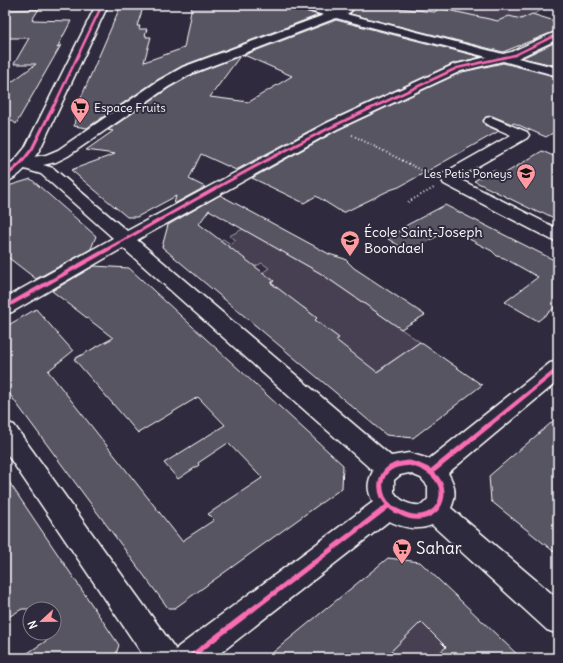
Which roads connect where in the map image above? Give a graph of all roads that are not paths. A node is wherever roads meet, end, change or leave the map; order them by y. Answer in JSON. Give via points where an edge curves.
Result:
{"nodes":[{"id":1,"x":102,"y":5,"type":"edge"},
{"id":2,"x":299,"y":5,"type":"edge"},
{"id":3,"x":351,"y":5,"type":"edge"},
{"id":4,"x":335,"y":14,"type":"junction"},
{"id":5,"x":544,"y":28,"type":"dead end"},
{"id":6,"x":558,"y":33,"type":"edge"},
{"id":7,"x":501,"y":52,"type":"junction"},
{"id":8,"x":479,"y":53,"type":"junction"},
{"id":9,"x":457,"y":68,"type":"junction"},
{"id":10,"x":558,"y":72,"type":"edge"},
{"id":11,"x":491,"y":122,"type":"dead end"},
{"id":12,"x":21,"y":163,"type":"junction"},
{"id":13,"x":5,"y":177,"type":"edge"},
{"id":14,"x":558,"y":236,"type":"edge"},
{"id":15,"x":125,"y":240,"type":"junction"},
{"id":16,"x":5,"y":307,"type":"edge"},
{"id":17,"x":558,"y":369,"type":"edge"},
{"id":18,"x":5,"y":432,"type":"edge"},
{"id":19,"x":388,"y":469,"type":"junction"},
{"id":20,"x":431,"y":472,"type":"junction"},
{"id":21,"x":388,"y":506,"type":"junction"},
{"id":22,"x":435,"y":511,"type":"junction"},
{"id":23,"x":558,"y":619,"type":"edge"},
{"id":24,"x":164,"y":658,"type":"edge"},
{"id":25,"x":189,"y":658,"type":"edge"}],
"edges":[{"from":1,"to":12,"type":"street","via":[[44,128]]},
{"from":2,"to":4,"type":"street"},
{"from":3,"to":4,"type":"street"},
{"from":4,"to":8,"type":"street"},
{"from":4,"to":12,"type":"street","via":[[188,70],[163,84],[62,153],[50,159]]},
{"from":5,"to":6,"type":"street"},
{"from":6,"to":7,"type":"street","via":[[515,55]]},
{"from":7,"to":8,"type":"street"},
{"from":7,"to":9,"type":"street"},
{"from":7,"to":10,"type":"street"},
{"from":8,"to":9,"type":"street","via":[[470,54]]},
{"from":9,"to":15,"type":"street","via":[[332,126]]},
{"from":11,"to":14,"type":"street","via":[[522,135],[448,177],[450,181]]},
{"from":12,"to":13,"type":"street"},
{"from":12,"to":15,"type":"street","via":[[47,171]]},
{"from":15,"to":16,"type":"street"},
{"from":15,"to":19,"type":"street"},
{"from":17,"to":20,"type":"street"},
{"from":18,"to":24,"type":"street"},
{"from":19,"to":20,"type":"street","via":[[409,463]]},
{"from":19,"to":21,"type":"street","via":[[379,486]]},
{"from":20,"to":22,"type":"street","via":[[439,481],[443,492],[441,502]]},
{"from":21,"to":22,"type":"street","via":[[399,514],[412,517],[425,516]]},
{"from":21,"to":25,"type":"street"},
{"from":22,"to":23,"type":"street"}]}
